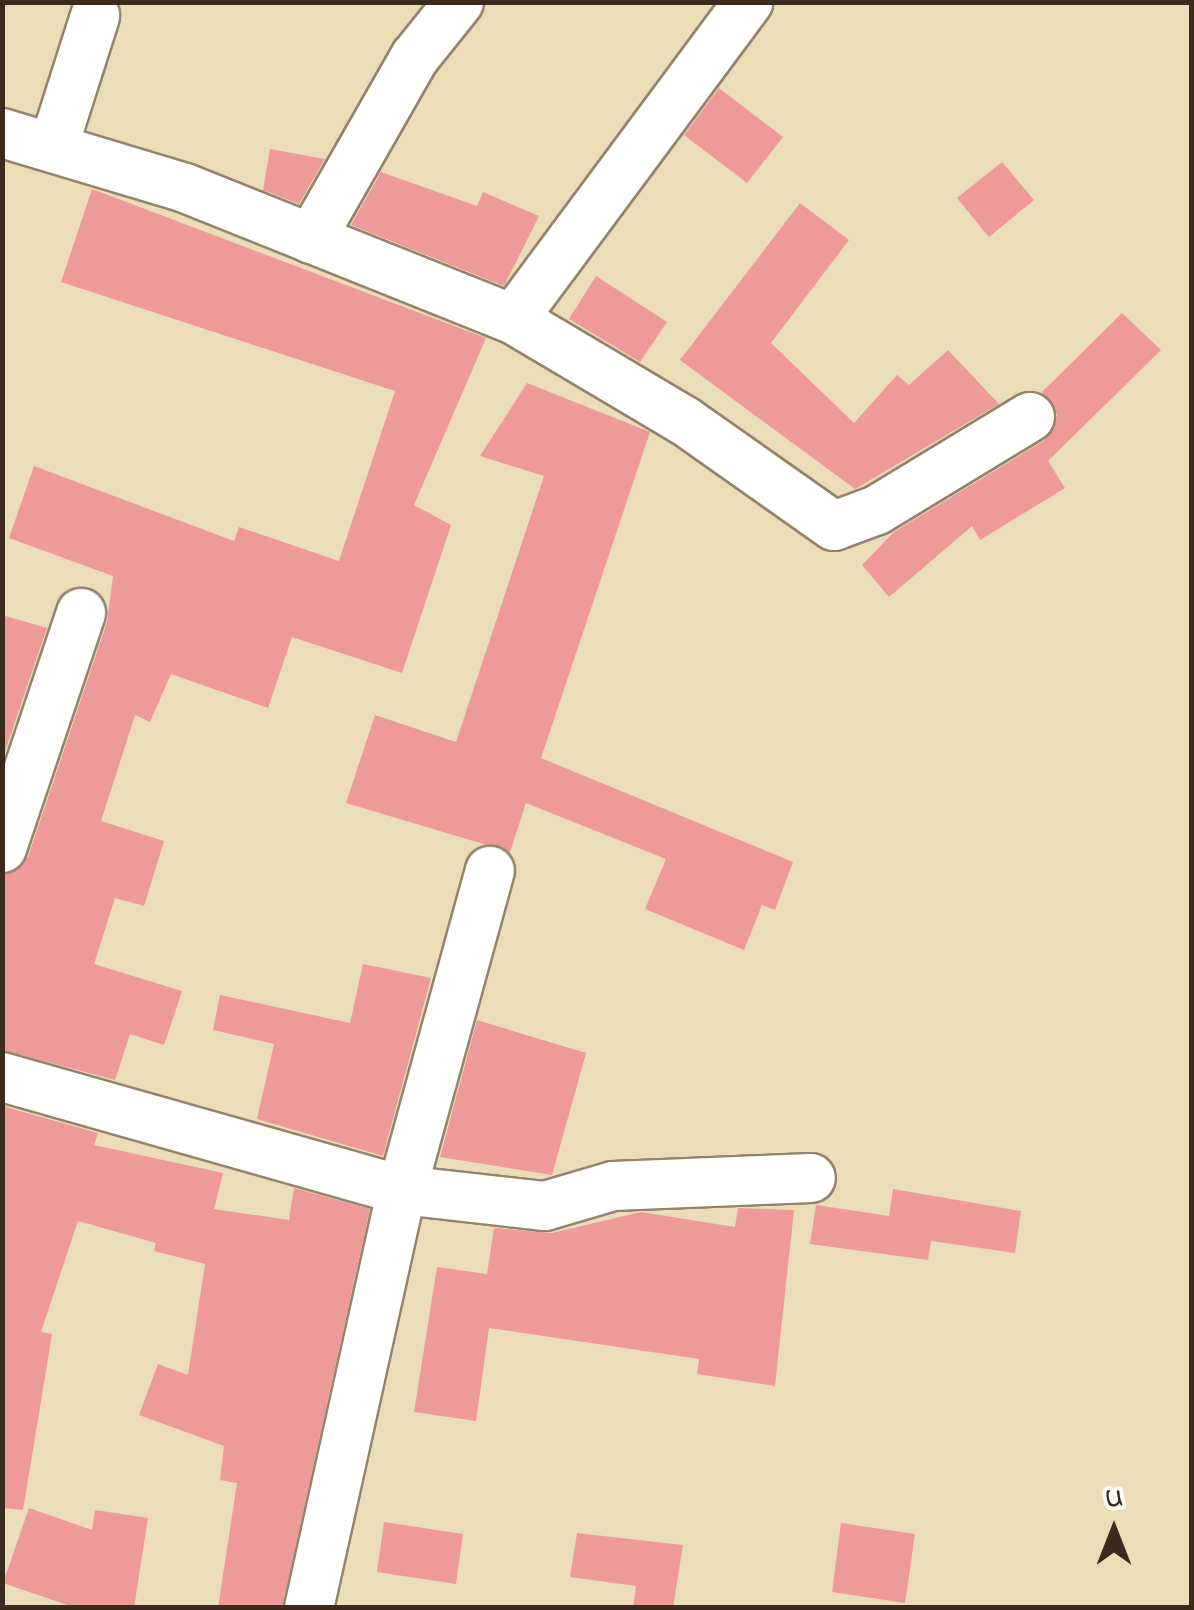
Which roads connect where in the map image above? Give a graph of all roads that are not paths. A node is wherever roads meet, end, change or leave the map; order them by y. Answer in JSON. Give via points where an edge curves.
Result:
{"nodes":[{"id":1,"x":459,"y":2,"type":"edge"},
{"id":2,"x":748,"y":2,"type":"edge"},
{"id":3,"x":95,"y":16,"type":"dead end"},
{"id":4,"x":2,"y":133,"type":"edge"},
{"id":5,"x":52,"y":148,"type":"junction"},
{"id":6,"x":311,"y":238,"type":"junction"},
{"id":7,"x":513,"y":320,"type":"junction"},
{"id":8,"x":1030,"y":417,"type":"dead end"},
{"id":9,"x":82,"y":613,"type":"dead end"},
{"id":10,"x":2,"y":848,"type":"edge"},
{"id":11,"x":490,"y":871,"type":"dead end"},
{"id":12,"x":2,"y":1077,"type":"edge"},
{"id":13,"x":811,"y":1178,"type":"dead end"},
{"id":14,"x":402,"y":1190,"type":"junction"},
{"id":15,"x":309,"y":1608,"type":"edge"}],
"edges":[{"from":1,"to":6,"type":"street","via":[[415,57]]},
{"from":2,"to":7,"type":"street"},
{"from":3,"to":5,"type":"street"},
{"from":4,"to":5,"type":"street"},
{"from":5,"to":6,"type":"street"},
{"from":6,"to":7,"type":"street"},
{"from":7,"to":8,"type":"street","via":[[685,421],[834,526],[877,510]]},
{"from":9,"to":10,"type":"street"},
{"from":11,"to":14,"type":"street"},
{"from":12,"to":14,"type":"street"},
{"from":13,"to":14,"type":"street","via":[[613,1186],[545,1206]]},
{"from":14,"to":15,"type":"street"}]}
